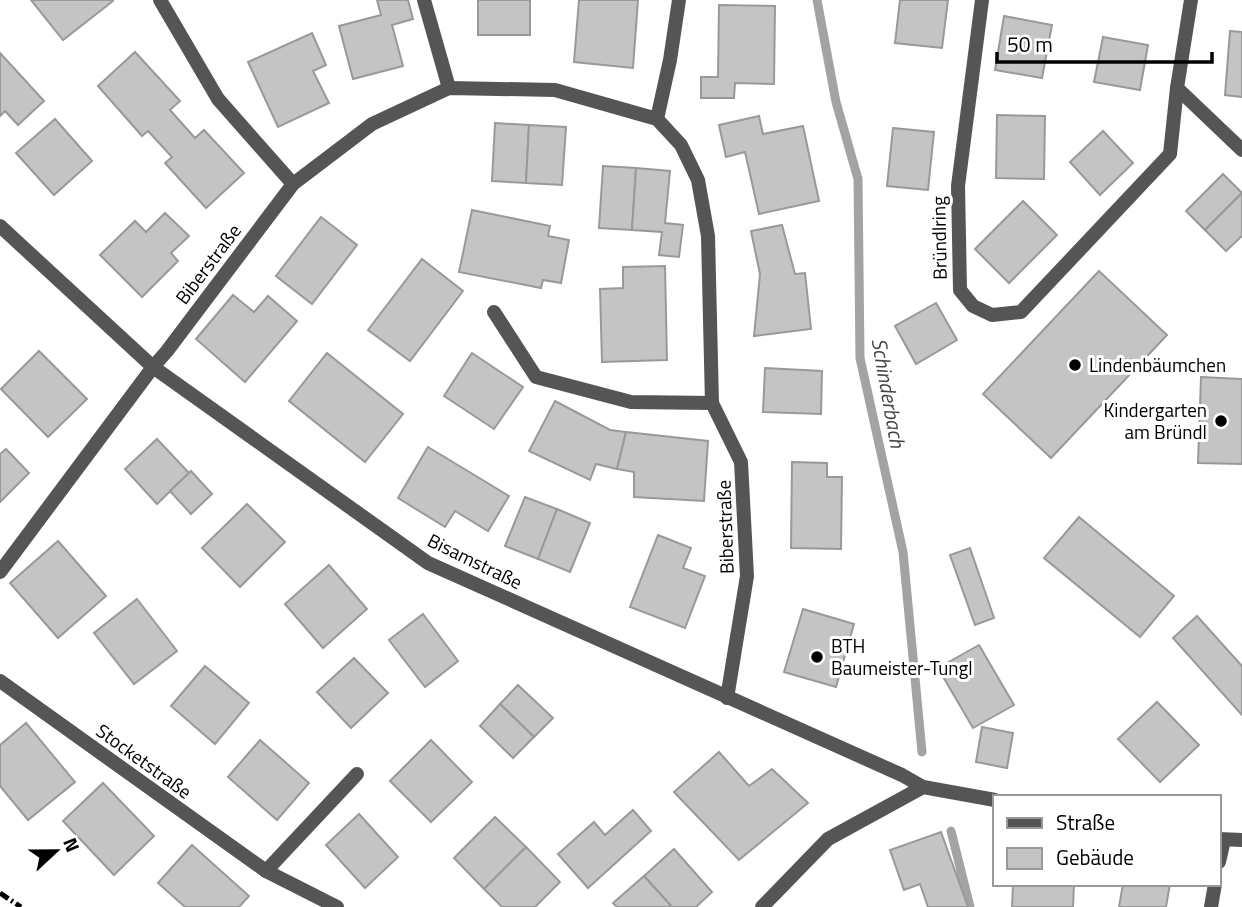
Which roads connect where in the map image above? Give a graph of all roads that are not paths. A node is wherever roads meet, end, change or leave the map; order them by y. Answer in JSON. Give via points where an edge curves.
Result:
{"nodes":[{"id":1,"x":160,"y":0,"type":"edge"},
{"id":2,"x":424,"y":0,"type":"edge"},
{"id":3,"x":679,"y":0,"type":"edge"},
{"id":4,"x":982,"y":0,"type":"edge"},
{"id":5,"x":1191,"y":0,"type":"edge"},
{"id":6,"x":449,"y":88,"type":"junction"},
{"id":7,"x":1177,"y":88,"type":"junction"},
{"id":8,"x":657,"y":119,"type":"junction"},
{"id":9,"x":1242,"y":150,"type":"edge"},
{"id":10,"x":293,"y":184,"type":"junction"},
{"id":11,"x":0,"y":226,"type":"edge"},
{"id":12,"x":494,"y":312,"type":"dead end"},
{"id":13,"x":153,"y":367,"type":"junction"},
{"id":14,"x":712,"y":403,"type":"junction"},
{"id":15,"x":0,"y":572,"type":"edge"},
{"id":16,"x":0,"y":681,"type":"edge"},
{"id":17,"x":727,"y":698,"type":"junction"},
{"id":18,"x":357,"y":774,"type":"dead end"},
{"id":19,"x":923,"y":787,"type":"junction"},
{"id":20,"x":993,"y":800,"type":"edge"},
{"id":21,"x":1221,"y":839,"type":"edge"},
{"id":22,"x":1242,"y":840,"type":"edge"},
{"id":23,"x":266,"y":871,"type":"junction"},
{"id":24,"x":1215,"y":886,"type":"edge"},
{"id":25,"x":337,"y":907,"type":"edge"},
{"id":26,"x":762,"y":907,"type":"edge"},
{"id":27,"x":1211,"y":907,"type":"edge"}],
"edges":[{"from":1,"to":10,"type":"street","via":[[218,99]]},
{"from":2,"to":6,"type":"street"},
{"from":3,"to":8,"type":"street"},
{"from":4,"to":7,"type":"street","name":"Bründlring","via":[[957,186],[960,290],[973,306],[992,315],[1021,312],[1170,154]]},
{"from":5,"to":7,"type":"street","name":"Bründlring"},
{"from":6,"to":8,"type":"street","name":"Biberstraße","via":[[555,90]]},
{"from":6,"to":10,"type":"street","name":"Biberstraße","via":[[372,124]]},
{"from":7,"to":9,"type":"street"},
{"from":8,"to":14,"type":"street","name":"Biberstraße","via":[[681,145],[698,180],[708,236]]},
{"from":10,"to":13,"type":"street","name":"Biberstraße"},
{"from":11,"to":13,"type":"street","name":"Bisamstraße"},
{"from":12,"to":14,"type":"street","via":[[536,377],[631,402]]},
{"from":13,"to":15,"type":"street"},
{"from":13,"to":17,"type":"street","name":"Bisamstraße","via":[[428,564]]},
{"from":14,"to":17,"type":"street","name":"Biberstraße","via":[[741,462],[746,551],[747,576]]},
{"from":16,"to":23,"type":"street","name":"Stocketstraße"},
{"from":17,"to":19,"type":"street","name":"Bisamstraße"},
{"from":18,"to":23,"type":"street"},
{"from":19,"to":20,"type":"street","name":"Bisamstraße"},
{"from":19,"to":26,"type":"street","via":[[828,839]]},
{"from":21,"to":22,"type":"street"},
{"from":23,"to":25,"type":"street","name":"Stocketstraße"},
{"from":24,"to":27,"type":"street"}]}
